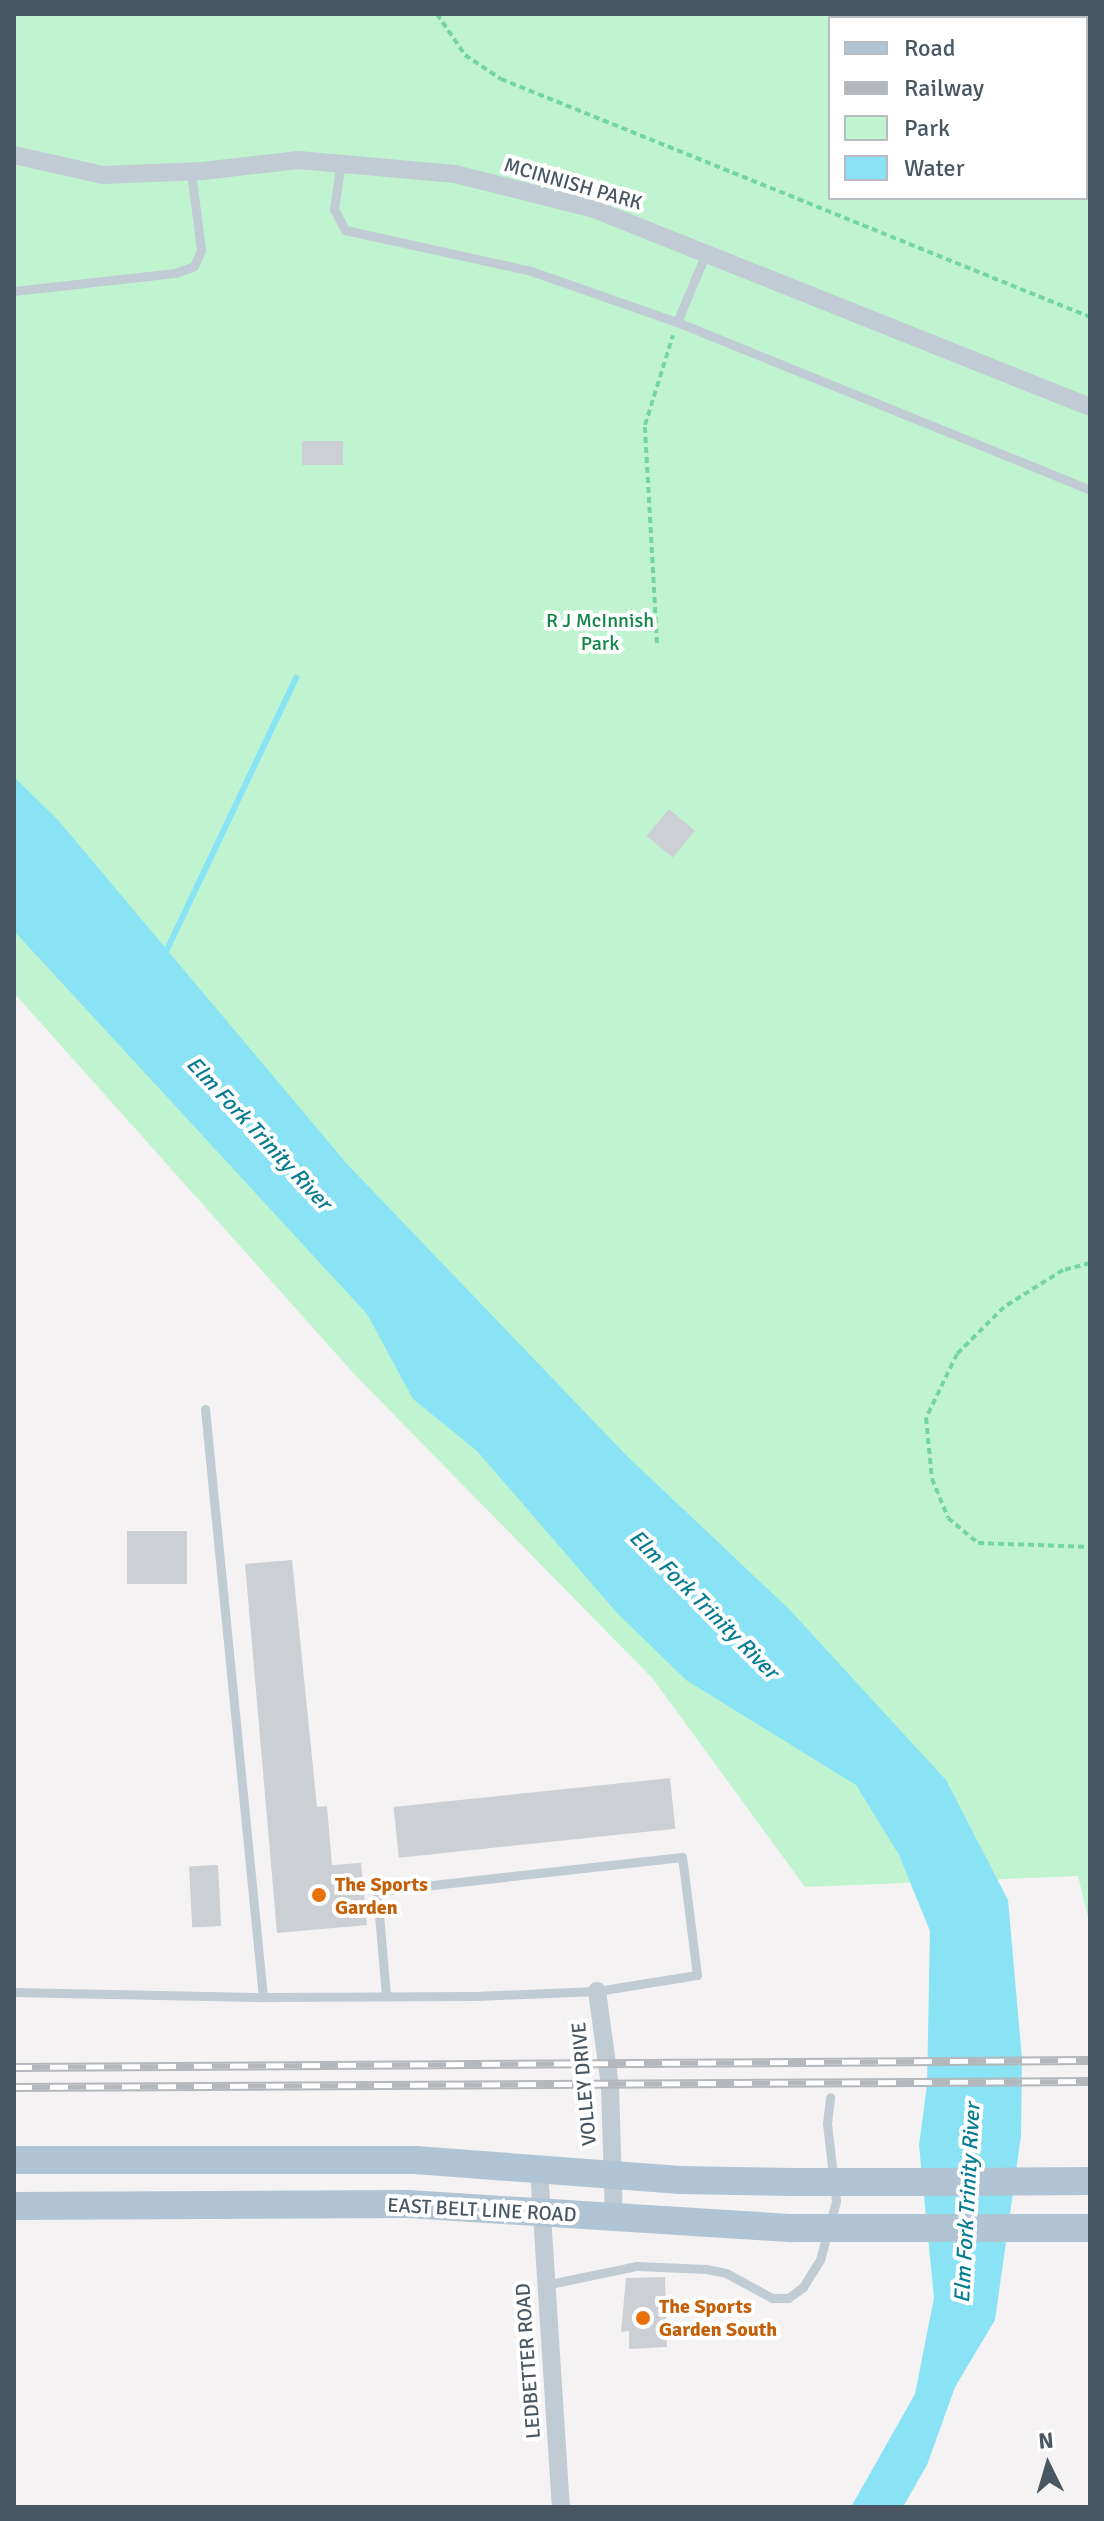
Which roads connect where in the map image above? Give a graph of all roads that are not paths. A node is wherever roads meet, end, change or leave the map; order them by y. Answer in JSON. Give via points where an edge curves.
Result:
{"nodes":[{"id":1,"x":14,"y":155,"type":"edge"},
{"id":2,"x":341,"y":161,"type":"junction"},
{"id":3,"x":191,"y":172,"type":"junction"},
{"id":4,"x":706,"y":252,"type":"junction"},
{"id":5,"x":14,"y":291,"type":"edge"},
{"id":6,"x":677,"y":322,"type":"junction"},
{"id":7,"x":1090,"y":407,"type":"edge"},
{"id":8,"x":1090,"y":490,"type":"edge"},
{"id":9,"x":205,"y":1409,"type":"dead end"},
{"id":10,"x":597,"y":1991,"type":"junction"},
{"id":11,"x":14,"y":1992,"type":"edge"},
{"id":12,"x":386,"y":1996,"type":"junction"},
{"id":13,"x":263,"y":1997,"type":"junction"},
{"id":14,"x":830,"y":2097,"type":"dead end"},
{"id":15,"x":14,"y":2160,"type":"edge"},
{"id":16,"x":539,"y":2169,"type":"junction"},
{"id":17,"x":614,"y":2174,"type":"junction"},
{"id":18,"x":1084,"y":2181,"type":"edge"},
{"id":19,"x":14,"y":2206,"type":"edge"},
{"id":20,"x":540,"y":2211,"type":"junction"},
{"id":21,"x":614,"y":2218,"type":"junction"},
{"id":22,"x":1087,"y":2228,"type":"edge"},
{"id":23,"x":543,"y":2286,"type":"junction"},
{"id":24,"x":561,"y":2507,"type":"edge"}],
"edges":[{"from":1,"to":3,"type":"street","name":"MCINNISH PARK","via":[[103,175]]},
{"from":2,"to":3,"type":"street","name":"MCINNISH PARK","via":[[298,160]]},
{"from":2,"to":4,"type":"street","name":"MCINNISH PARK","via":[[455,174],[594,209]]},
{"from":2,"to":6,"type":"lane","via":[[334,209],[345,230],[531,271]]},
{"from":3,"to":5,"type":"lane","via":[[201,250],[194,266]]},
{"from":4,"to":6,"type":"lane"},
{"from":4,"to":7,"type":"street","name":"MCINNISH PARK"},
{"from":6,"to":8,"type":"lane"},
{"from":9,"to":13,"type":"lane"},
{"from":10,"to":12,"type":"lane"},
{"from":10,"to":12,"type":"lane","via":[[697,1975],[682,1857],[377,1891]]},
{"from":10,"to":17,"type":"street","name":"VOLLEY DRIVE","via":[[610,2086]]},
{"from":11,"to":13,"type":"lane"},
{"from":12,"to":13,"type":"lane"},
{"from":14,"to":23,"type":"lane","via":[[827,2123],[836,2201],[820,2260],[803,2287],[788,2298],[761,2294],[726,2273],[706,2269],[637,2266]]},
{"from":15,"to":16,"type":"main road","via":[[415,2160]]},
{"from":16,"to":17,"type":"main road"},
{"from":16,"to":20,"type":"street","name":"LEDBETTER ROAD"},
{"from":17,"to":18,"type":"main road","bridge":true,"via":[[793,2182]]},
{"from":17,"to":21,"type":"street","name":"VOLLEY DRIVE"},
{"from":19,"to":20,"type":"main road","name":"EAST BELT LINE ROAD","via":[[333,2203]]},
{"from":20,"to":21,"type":"main road","name":"EAST BELT LINE ROAD"},
{"from":20,"to":23,"type":"street","name":"LEDBETTER ROAD"},
{"from":21,"to":22,"type":"main road","name":"EAST BELT LINE ROAD","bridge":true,"via":[[792,2228]]},
{"from":23,"to":24,"type":"street","name":"LEDBETTER ROAD"}]}
